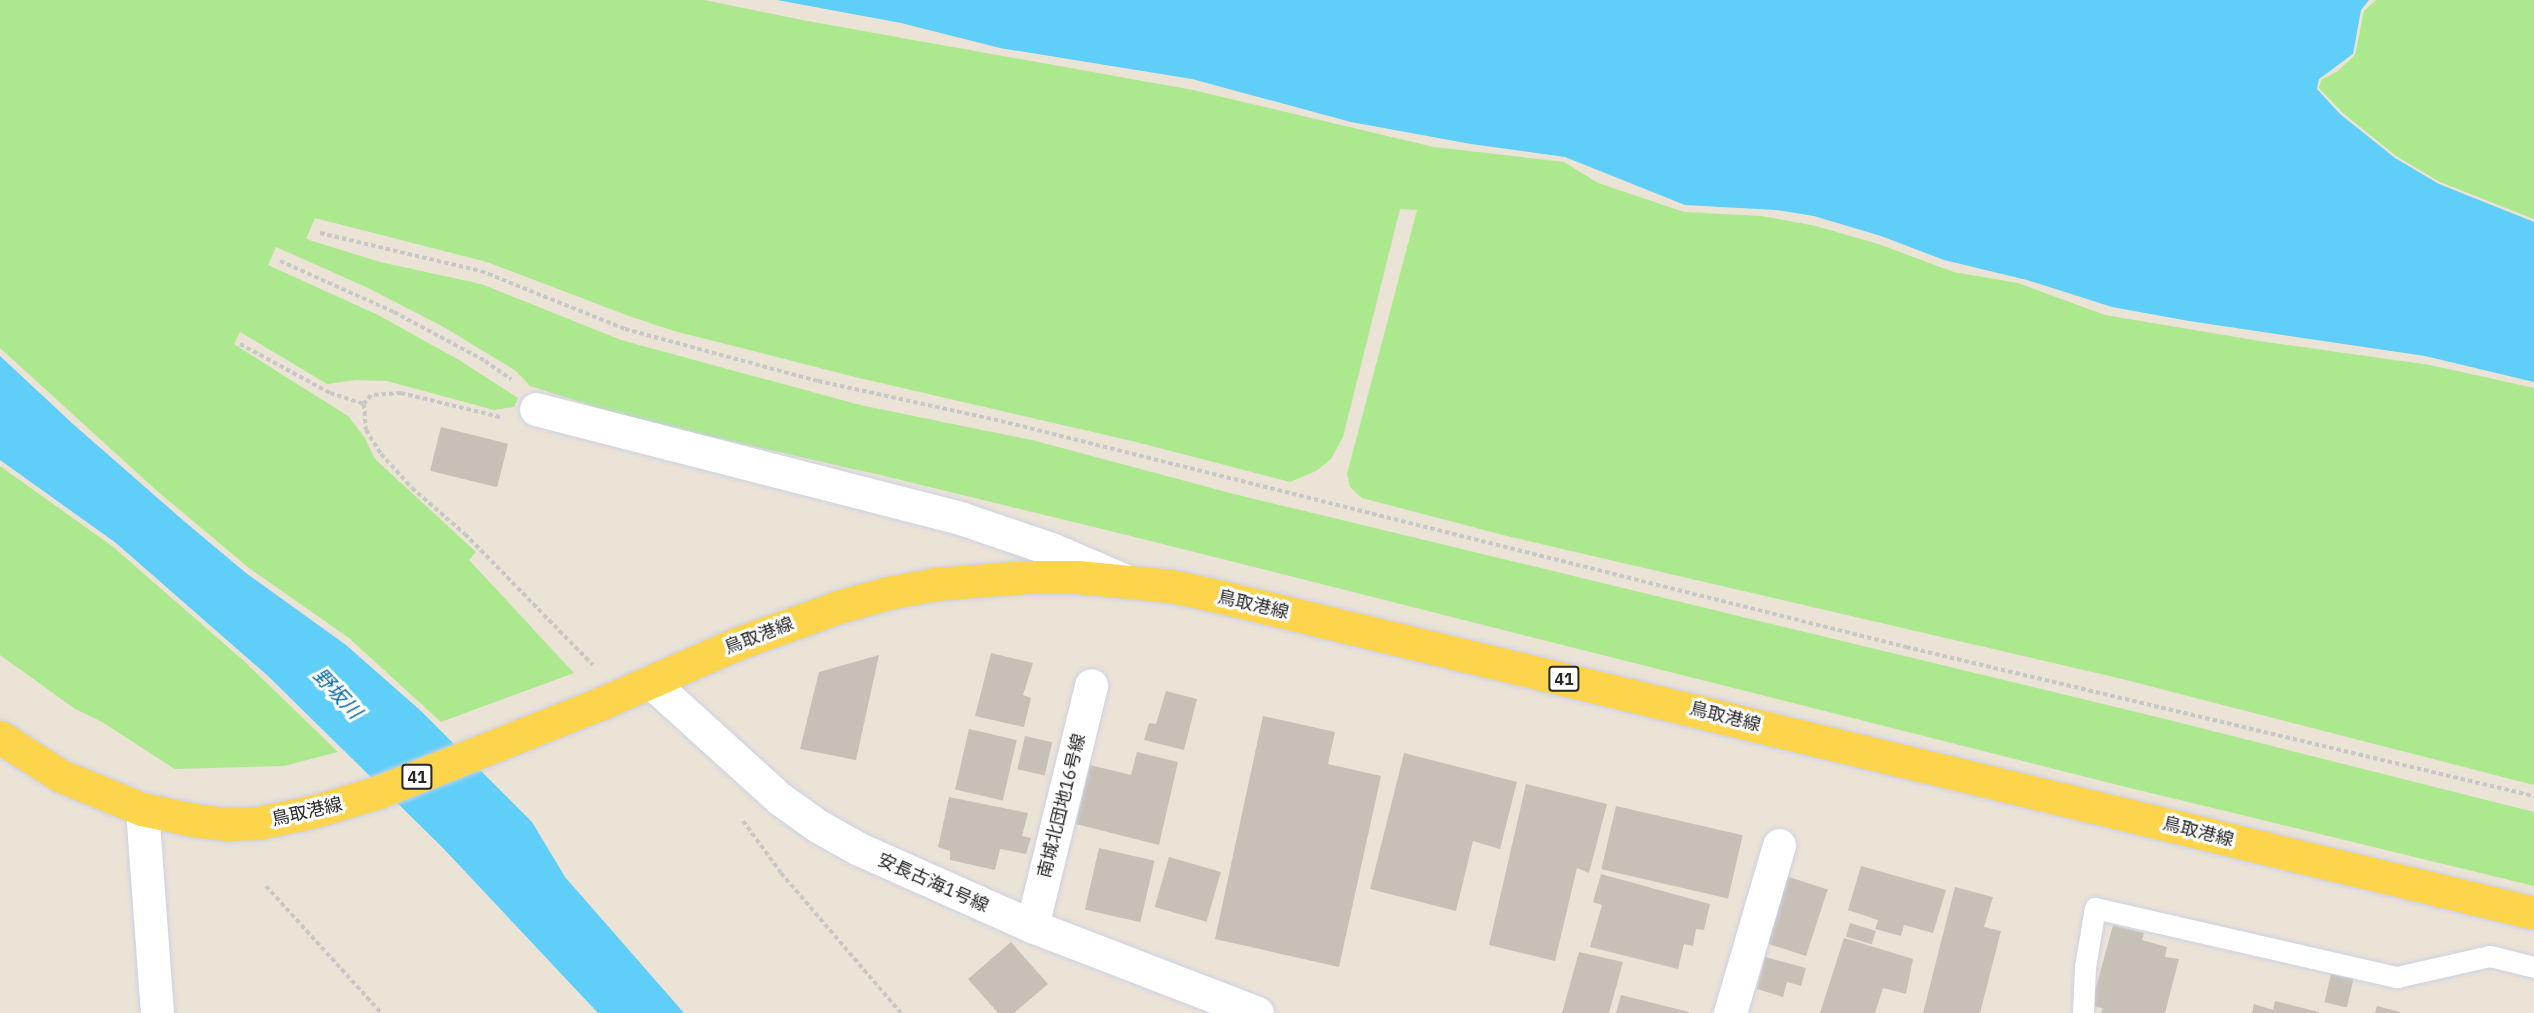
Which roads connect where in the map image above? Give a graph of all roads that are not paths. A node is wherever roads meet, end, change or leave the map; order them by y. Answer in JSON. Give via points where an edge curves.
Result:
{"nodes":[{"id":1,"x":536,"y":409,"type":"road end"},
{"id":2,"x":1124,"y":580,"type":"junction"},
{"id":3,"x":651,"y":682,"type":"junction"},
{"id":4,"x":1091,"y":685,"type":"dead end"},
{"id":5,"x":0,"y":736,"type":"edge"},
{"id":6,"x":142,"y":809,"type":"junction"},
{"id":7,"x":1779,"y":845,"type":"dead end"},
{"id":8,"x":2534,"y":913,"type":"edge"},
{"id":9,"x":1032,"y":926,"type":"junction"},
{"id":10,"x":2534,"y":967,"type":"edge"},
{"id":11,"x":1204,"y":1001,"type":"edge"},
{"id":12,"x":157,"y":1013,"type":"edge"},
{"id":13,"x":1257,"y":1013,"type":"edge"},
{"id":14,"x":1730,"y":1013,"type":"edge"},
{"id":15,"x":2083,"y":1013,"type":"edge"}],
"edges":[{"from":1,"to":2,"type":"street","via":[[960,518],[1051,549]]},
{"from":2,"to":3,"type":"main road","name":"鳥取港線","number":"41","via":[[1027,577],[936,584],[888,593],[789,623]]},
{"from":2,"to":8,"type":"main road","name":"鳥取港線","number":"41","via":[[1222,597]]},
{"from":3,"to":6,"type":"main road","name":"鳥取港線","number":"41","via":[[376,793],[286,818],[228,824]]},
{"from":3,"to":9,"type":"street","name":"安長古海1号線","via":[[756,779],[818,826],[913,875]]},
{"from":4,"to":9,"type":"street","name":"南城北団地16号線"},
{"from":5,"to":6,"type":"main road","name":"鳥取港線","number":"41","via":[[61,776]]},
{"from":6,"to":12,"type":"street"},
{"from":7,"to":14,"type":"street"},
{"from":9,"to":11,"type":"street","name":"安長古海1号線"},
{"from":10,"to":15,"type":"lane","via":[[2490,956],[2397,977],[2095,908],[2085,967]]},
{"from":11,"to":13,"type":"street","name":"安長古海1号線"}]}
